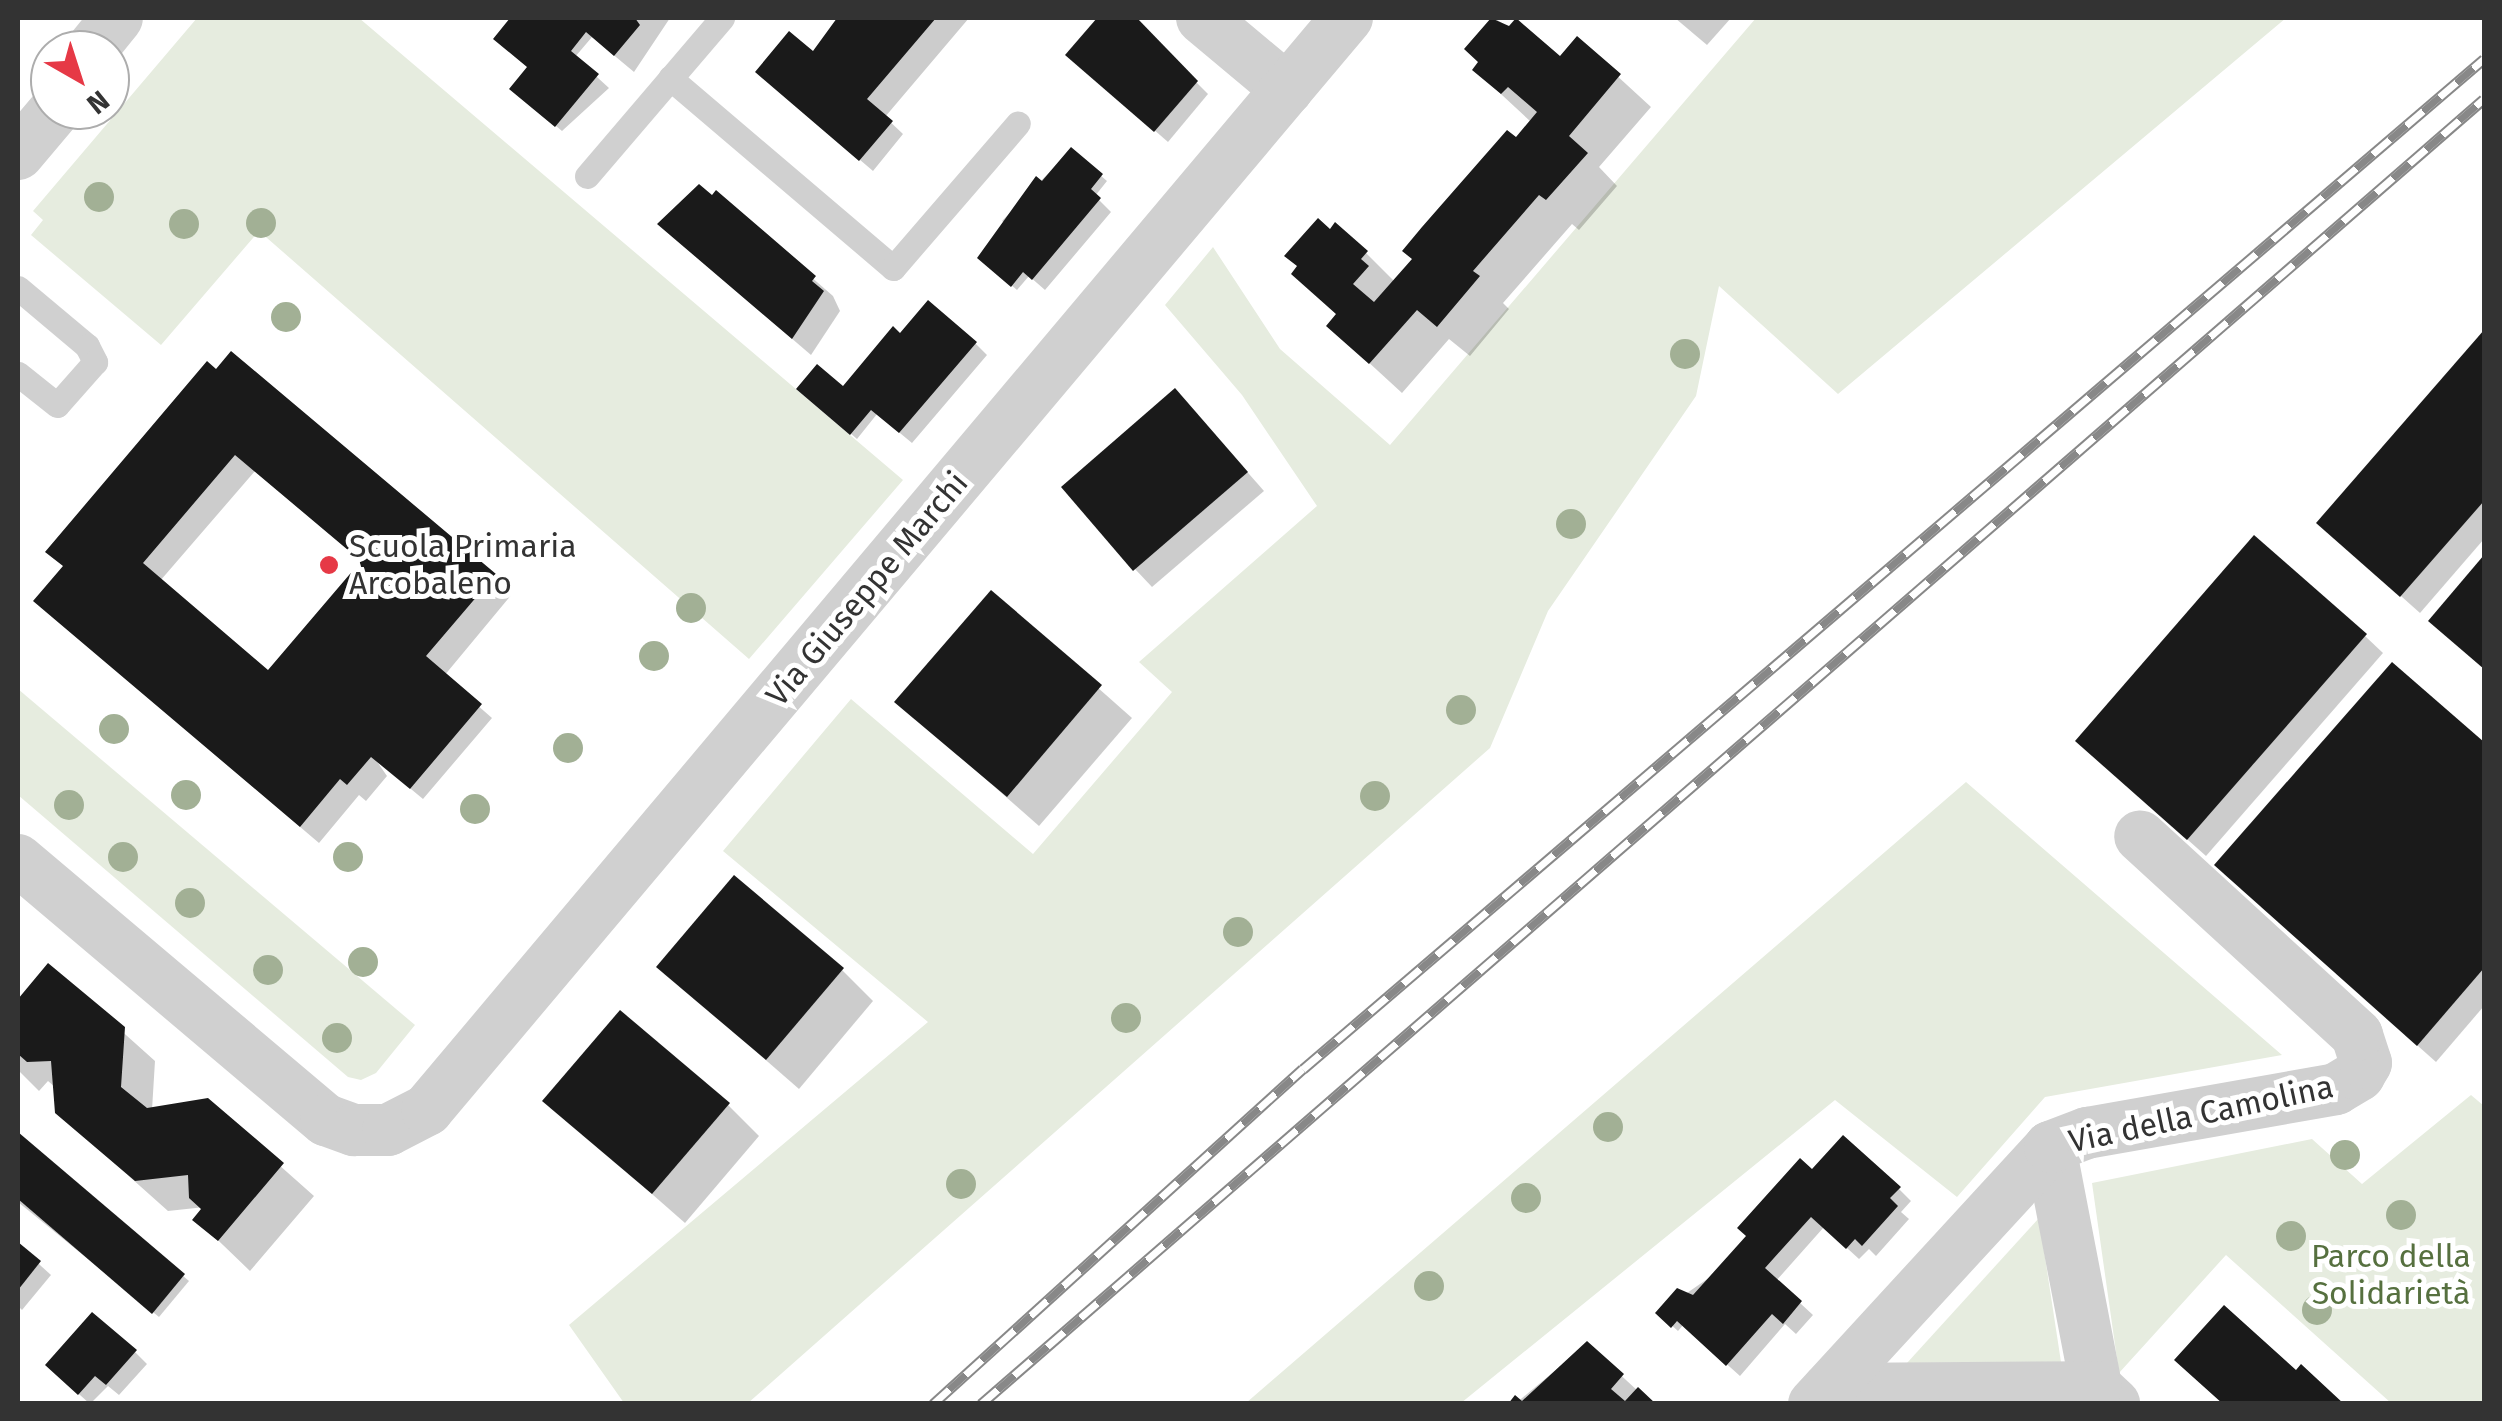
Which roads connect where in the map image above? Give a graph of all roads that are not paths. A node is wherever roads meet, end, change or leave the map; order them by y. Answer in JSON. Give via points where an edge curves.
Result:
{"nodes":[{"id":1,"x":722,"y":18,"type":"edge"},
{"id":2,"x":1202,"y":18,"type":"edge"},
{"id":3,"x":1347,"y":18,"type":"edge"},
{"id":4,"x":670,"y":78,"type":"junction"},
{"id":5,"x":1287,"y":89,"type":"junction"},
{"id":6,"x":1018,"y":123,"type":"dead end"},
{"id":7,"x":38,"y":130,"type":"edge"},
{"id":8,"x":18,"y":154,"type":"edge"},
{"id":9,"x":588,"y":176,"type":"dead end"},
{"id":10,"x":18,"y":288,"type":"edge"},
{"id":11,"x":18,"y":374,"type":"edge"},
{"id":12,"x":2140,"y":836,"type":"dead end"},
{"id":13,"x":22,"y":874,"type":"edge"},
{"id":14,"x":2050,"y":1147,"type":"junction"},
{"id":15,"x":2105,"y":1395,"type":"edge"},
{"id":16,"x":1821,"y":1396,"type":"edge"}],
"edges":[{"from":1,"to":4,"type":"lane"},
{"from":2,"to":5,"type":"street"},
{"from":3,"to":5,"type":"street","name":"Via Giuseppe Marchi"},
{"from":4,"to":6,"type":"lane","via":[[893,268]]},
{"from":4,"to":9,"type":"lane"},
{"from":5,"to":13,"type":"street","name":"Via Giuseppe Marchi","via":[[447,1091],[408,1122],[368,1132],[339,1126],[308,1108]]},
{"from":7,"to":8,"type":"street"},
{"from":10,"to":11,"type":"lane","via":[[87,346],[95,362],[57,404]]},
{"from":12,"to":14,"type":"street","name":"Via della Camolina","via":[[2346,1023],[2366,1050],[2366,1062],[2336,1089],[2087,1133]]},
{"from":14,"to":15,"type":"street"},
{"from":14,"to":16,"type":"street","name":"Via della Camolina"},
{"from":15,"to":16,"type":"street"}]}
